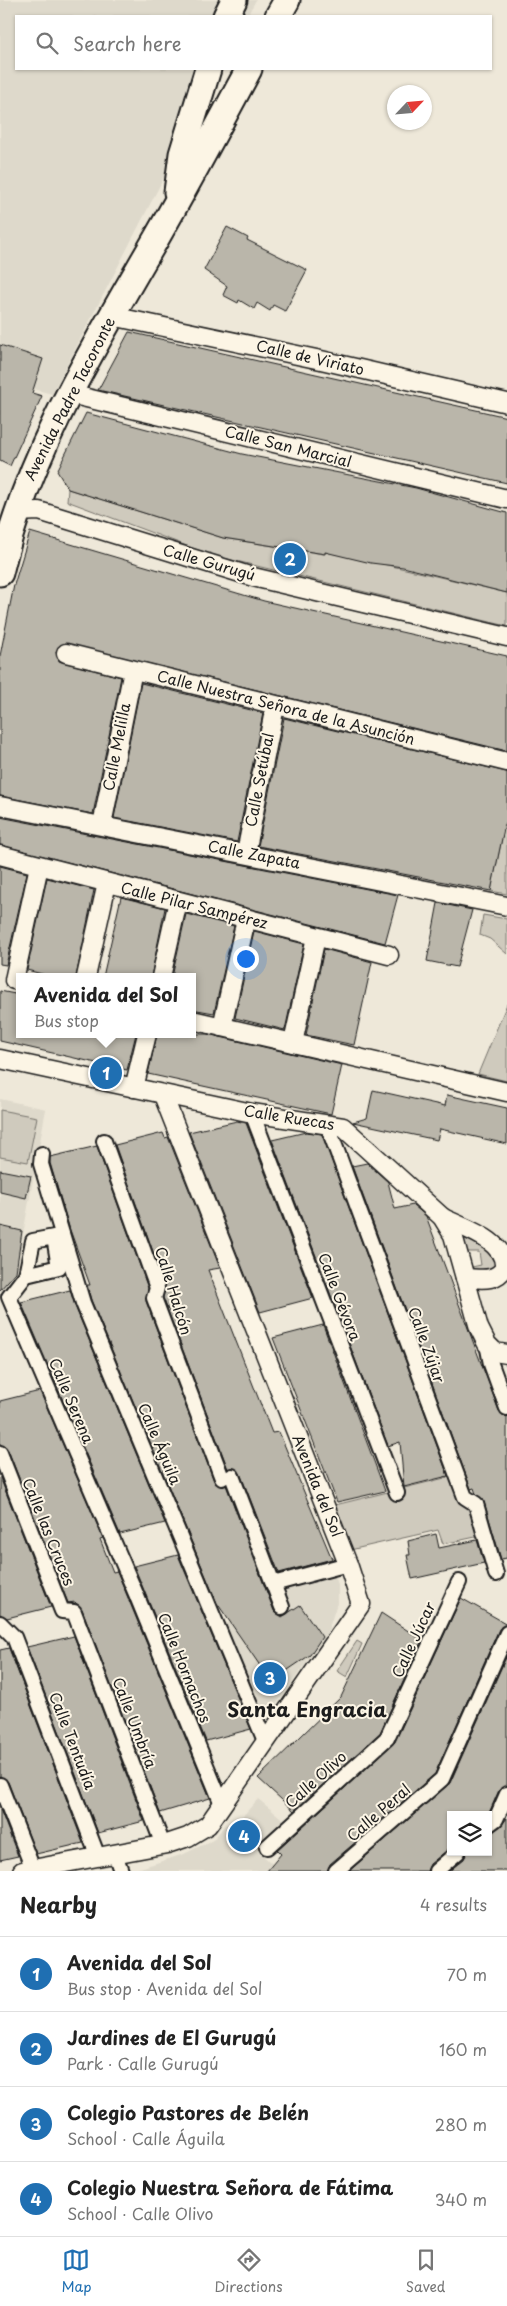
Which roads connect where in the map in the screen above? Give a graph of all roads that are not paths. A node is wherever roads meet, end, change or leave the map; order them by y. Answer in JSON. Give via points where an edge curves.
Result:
{"nodes":[{"id":1,"x":234,"y":0,"type":"edge"},
{"id":2,"x":287,"y":0,"type":"edge"},
{"id":3,"x":226,"y":15,"type":"edge"},
{"id":4,"x":279,"y":15,"type":"edge"},
{"id":5,"x":208,"y":70,"type":"edge"},
{"id":6,"x":248,"y":70,"type":"edge"},
{"id":7,"x":175,"y":207,"type":"junction"},
{"id":8,"x":112,"y":316,"type":"junction"},
{"id":9,"x":70,"y":394,"type":"junction"},
{"id":10,"x":507,"y":403,"type":"edge"},
{"id":11,"x":507,"y":499,"type":"edge"},
{"id":12,"x":8,"y":511,"type":"edge"},
{"id":13,"x":0,"y":573,"type":"edge"},
{"id":14,"x":507,"y":637,"type":"edge"},
{"id":15,"x":66,"y":653,"type":"dead end"},
{"id":16,"x":133,"y":670,"type":"junction"},
{"id":17,"x":275,"y":706,"type":"junction"},
{"id":18,"x":507,"y":762,"type":"edge"},
{"id":19,"x":0,"y":806,"type":"edge"},
{"id":20,"x":102,"y":825,"type":"junction"},
{"id":21,"x":246,"y":854,"type":"junction"},
{"id":22,"x":0,"y":856,"type":"edge"},
{"id":23,"x":39,"y":866,"type":"junction"},
{"id":24,"x":107,"y":883,"type":"junction"},
{"id":25,"x":178,"y":901,"type":"junction"},
{"id":26,"x":507,"y":906,"type":"edge"},
{"id":27,"x":246,"y":919,"type":"junction"},
{"id":28,"x":316,"y":937,"type":"junction"},
{"id":29,"x":389,"y":955,"type":"dead end"},
{"id":30,"x":87,"y":973,"type":"edge"},
{"id":31,"x":161,"y":973,"type":"edge"},
{"id":32,"x":11,"y":979,"type":"edge"},
{"id":33,"x":196,"y":1021,"type":"edge"},
{"id":34,"x":222,"y":1027,"type":"junction"},
{"id":35,"x":146,"y":1038,"type":"edge"},
{"id":36,"x":293,"y":1043,"type":"junction"},
{"id":37,"x":0,"y":1059,"type":"edge"},
{"id":38,"x":134,"y":1088,"type":"junction"},
{"id":39,"x":507,"y":1092,"type":"edge"},
{"id":40,"x":164,"y":1096,"type":"junction"},
{"id":41,"x":252,"y":1113,"type":"junction"},
{"id":42,"x":327,"y":1124,"type":"junction"},
{"id":43,"x":104,"y":1142,"type":"dead end"},
{"id":44,"x":42,"y":1154,"type":"dead end"},
{"id":45,"x":442,"y":1217,"type":"junction"},
{"id":46,"x":26,"y":1275,"type":"dead end"},
{"id":47,"x":465,"y":1278,"type":"junction"},
{"id":48,"x":487,"y":1344,"type":"junction"},
{"id":49,"x":507,"y":1354,"type":"edge"},
{"id":50,"x":507,"y":1408,"type":"edge"},
{"id":51,"x":0,"y":1453,"type":"edge"},
{"id":52,"x":396,"y":1493,"type":"dead end"},
{"id":53,"x":115,"y":1544,"type":"joint"},
{"id":54,"x":348,"y":1564,"type":"junction"},
{"id":55,"x":496,"y":1574,"type":"dead end"},
{"id":56,"x":458,"y":1582,"type":"dead end"},
{"id":57,"x":273,"y":1584,"type":"junction"},
{"id":58,"x":282,"y":1607,"type":"dead end"},
{"id":59,"x":74,"y":1612,"type":"joint"},
{"id":60,"x":0,"y":1623,"type":"edge"},
{"id":61,"x":507,"y":1633,"type":"edge"},
{"id":62,"x":387,"y":1738,"type":"joint"},
{"id":63,"x":265,"y":1741,"type":"junction"},
{"id":64,"x":0,"y":1785,"type":"edge"},
{"id":65,"x":507,"y":1794,"type":"edge"},
{"id":66,"x":222,"y":1804,"type":"junction"},
{"id":67,"x":492,"y":1822,"type":"edge"},
{"id":68,"x":163,"y":1845,"type":"junction"},
{"id":69,"x":267,"y":1847,"type":"dead end"},
{"id":70,"x":107,"y":1855,"type":"junction"},
{"id":71,"x":453,"y":1856,"type":"edge"},
{"id":72,"x":38,"y":1869,"type":"edge"},
{"id":73,"x":121,"y":1871,"type":"edge"},
{"id":74,"x":336,"y":1871,"type":"edge"},
{"id":75,"x":436,"y":1871,"type":"edge"}],
"edges":[{"from":1,"to":3,"type":"main road"},
{"from":2,"to":4,"type":"main road"},
{"from":5,"to":7,"type":"main road","via":[[182,154]]},
{"from":6,"to":7,"type":"main road","name":"Avenida Padre Tacoronte"},
{"from":7,"to":8,"type":"main road","name":"Avenida Padre Tacoronte"},
{"from":8,"to":9,"type":"main road","name":"Avenida Padre Tacoronte"},
{"from":8,"to":10,"type":"street","name":"Calle de Viriato"},
{"from":9,"to":11,"type":"street","name":"Calle San Marcial"},
{"from":9,"to":12,"type":"main road","name":"Avenida Padre Tacoronte","via":[[29,478]]},
{"from":12,"to":13,"type":"main road","name":"Avenida Padre Tacoronte"},
{"from":12,"to":14,"type":"street","name":"Calle Gurugú","via":[[39,511],[253,577]]},
{"from":15,"to":16,"type":"street","name":"Calle Nuestra Señora de la Asunción"},
{"from":16,"to":17,"type":"street","name":"Calle Nuestra Señora de la Asunción"},
{"from":16,"to":20,"type":"street","name":"Calle Melilla"},
{"from":17,"to":18,"type":"street","name":"Calle Nuestra Señora de la Asunción"},
{"from":17,"to":21,"type":"street","name":"Calle Setúbal"},
{"from":19,"to":20,"type":"street","name":"Calle Zapata"},
{"from":20,"to":21,"type":"street","name":"Calle Zapata"},
{"from":21,"to":26,"type":"street","name":"Calle Zapata"},
{"from":22,"to":23,"type":"street","name":"Calle Pilar Sampérez"},
{"from":23,"to":24,"type":"street","name":"Calle Pilar Sampérez"},
{"from":23,"to":32,"type":"street"},
{"from":24,"to":25,"type":"street","name":"Calle Pilar Sampérez"},
{"from":24,"to":30,"type":"street"},
{"from":25,"to":27,"type":"street","name":"Calle Pilar Sampérez"},
{"from":25,"to":31,"type":"street"},
{"from":27,"to":28,"type":"street","name":"Calle Pilar Sampérez"},
{"from":27,"to":34,"type":"street"},
{"from":28,"to":29,"type":"street","name":"Calle Pilar Sampérez"},
{"from":28,"to":36,"type":"street"},
{"from":33,"to":34,"type":"street"},
{"from":34,"to":36,"type":"street"},
{"from":35,"to":38,"type":"street"},
{"from":36,"to":39,"type":"street"},
{"from":37,"to":38,"type":"street"},
{"from":38,"to":40,"type":"street"},
{"from":40,"to":41,"type":"street","name":"Calle Ruecas"},
{"from":40,"to":54,"type":"street","name":"Avenida del Sol"},
{"from":41,"to":42,"type":"street","name":"Calle Ruecas"},
{"from":41,"to":52,"type":"street","name":"Calle Gévora"},
{"from":42,"to":45,"type":"street","name":"Calle Ruecas","via":[[343,1127]]},
{"from":42,"to":55,"type":"street","name":"Calle Zújar","via":[[465,1497],[476,1504]]},
{"from":43,"to":57,"type":"street","name":"Calle Halcón","via":[[157,1288],[154,1298]]},
{"from":44,"to":63,"type":"street","name":"Calle Águila","via":[[41,1164],[83,1303]]},
{"from":45,"to":47,"type":"street","name":"Calle Ruecas","via":[[453,1235]]},
{"from":45,"to":47,"type":"street","name":"Calle Ruecas","via":[[495,1240],[504,1251],[504,1269],[497,1275],[489,1279]]},
{"from":46,"to":53,"type":"street","name":"Calle Serena","via":[[9,1297]]},
{"from":47,"to":48,"type":"street","name":"Calle Ruecas","via":[[478,1328]]},
{"from":48,"to":49,"type":"street","via":[[495,1352]]},
{"from":48,"to":50,"type":"street","name":"Calle Ruecas"},
{"from":51,"to":59,"type":"street","name":"Calle las Cruces","via":[[62,1611]]},
{"from":53,"to":66,"type":"street","name":"Calle Hornachos"},
{"from":54,"to":57,"type":"street"},
{"from":54,"to":63,"type":"street","name":"Avenida del Sol","via":[[361,1604]]},
{"from":56,"to":62,"type":"street","name":"Calle Júcar"},
{"from":57,"to":58,"type":"street","name":"Calle Halcón"},
{"from":59,"to":68,"type":"street","name":"Calle Umbría"},
{"from":60,"to":70,"type":"street","name":"Calle Tentudía","via":[[14,1637]]},
{"from":61,"to":74,"type":"street","name":"Calle Peral","via":[[442,1779]]},
{"from":62,"to":69,"type":"street","name":"Calle Olivo"},
{"from":63,"to":66,"type":"street","name":"Avenida del Sol"},
{"from":64,"to":72,"type":"street"},
{"from":65,"to":67,"type":"street"},
{"from":66,"to":68,"type":"street","name":"Avenida del Sol","via":[[208,1824],[188,1837]]},
{"from":68,"to":70,"type":"street","name":"Avenida del Sol"},
{"from":70,"to":72,"type":"street","name":"Avenida del Sol"},
{"from":70,"to":73,"type":"street","name":"Calle Tentudía"},
{"from":71,"to":75,"type":"street"}]}
